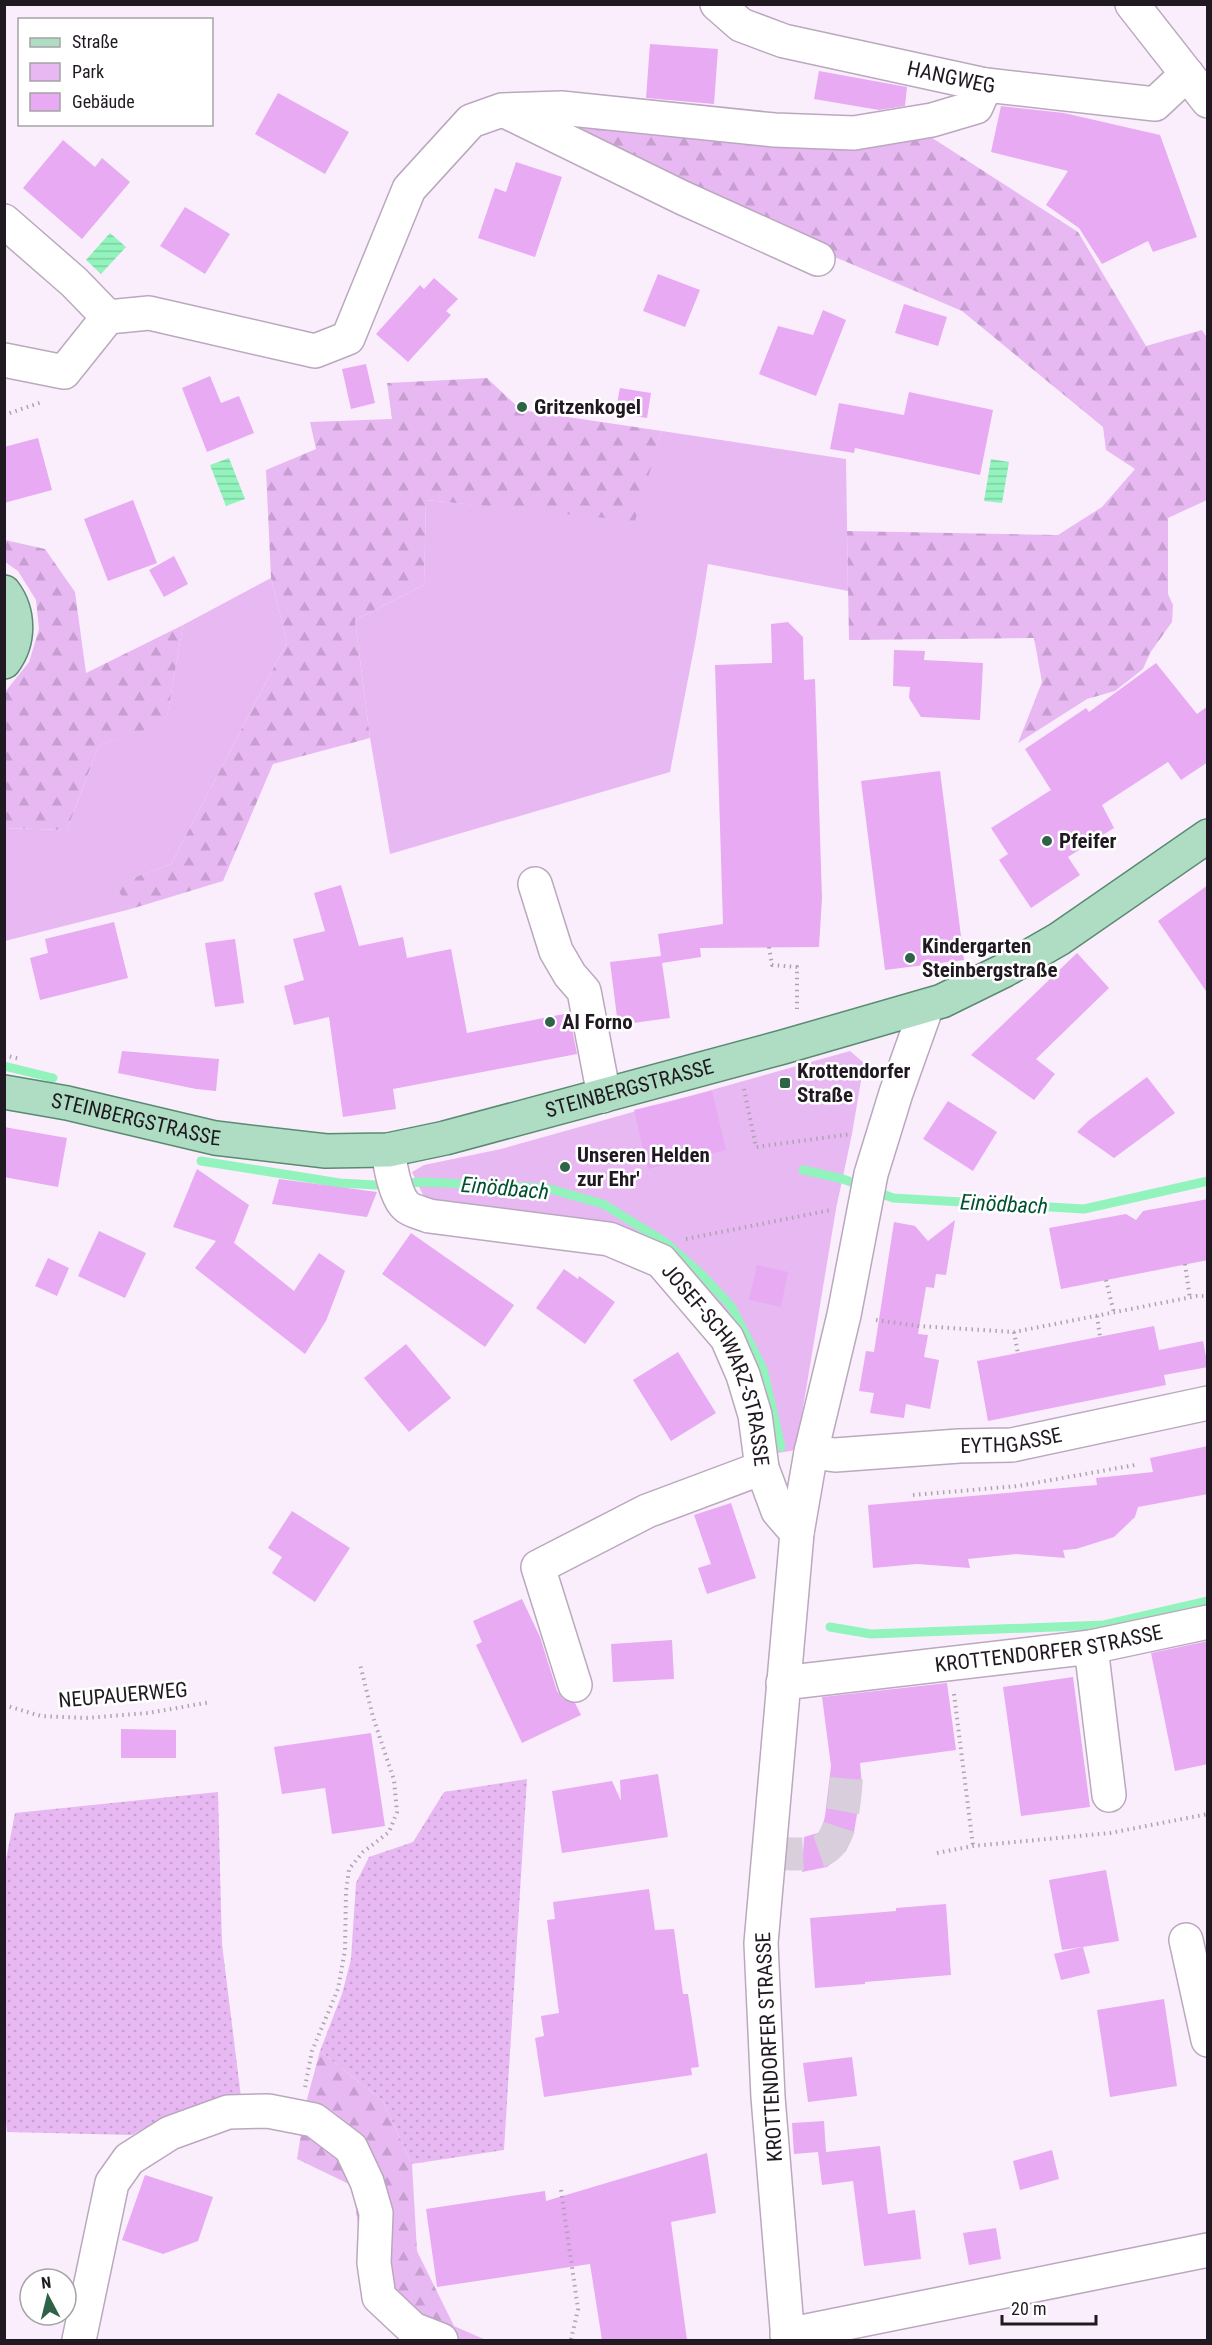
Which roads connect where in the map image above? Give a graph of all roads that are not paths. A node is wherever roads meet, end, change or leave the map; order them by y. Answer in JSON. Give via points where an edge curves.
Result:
{"nodes":[{"id":1,"x":717,"y":4,"type":"edge"},
{"id":2,"x":1132,"y":4,"type":"edge"},
{"id":3,"x":1187,"y":74,"type":"junction"},
{"id":4,"x":986,"y":85,"type":"junction"},
{"id":5,"x":1208,"y":101,"type":"edge"},
{"id":6,"x":502,"y":110,"type":"junction"},
{"id":7,"x":4,"y":221,"type":"edge"},
{"id":8,"x":818,"y":259,"type":"dead end"},
{"id":9,"x":108,"y":317,"type":"junction"},
{"id":10,"x":4,"y":360,"type":"edge"},
{"id":11,"x":4,"y":591,"type":"edge"},
{"id":12,"x":4,"y":662,"type":"edge"},
{"id":13,"x":1208,"y":836,"type":"edge"},
{"id":14,"x":535,"y":884,"type":"dead end"},
{"id":15,"x":927,"y":1006,"type":"junction"},
{"id":16,"x":4,"y":1092,"type":"edge"},
{"id":17,"x":603,"y":1096,"type":"junction"},
{"id":18,"x":389,"y":1159,"type":"junction"},
{"id":19,"x":1208,"y":1403,"type":"edge"},
{"id":20,"x":811,"y":1452,"type":"junction"},
{"id":21,"x":762,"y":1468,"type":"junction"},
{"id":22,"x":797,"y":1533,"type":"junction"},
{"id":23,"x":1208,"y":1622,"type":"edge"},
{"id":24,"x":1091,"y":1647,"type":"junction"},
{"id":25,"x":783,"y":1683,"type":"junction"},
{"id":26,"x":575,"y":1685,"type":"dead end"},
{"id":27,"x":1109,"y":1795,"type":"dead end"},
{"id":28,"x":1186,"y":1940,"type":"dead end"},
{"id":29,"x":1208,"y":2040,"type":"edge"},
{"id":30,"x":1208,"y":2250,"type":"edge"},
{"id":31,"x":787,"y":2338,"type":"edge"},
{"id":32,"x":79,"y":2340,"type":"edge"},
{"id":33,"x":441,"y":2340,"type":"edge"}],
"edges":[{"from":1,"to":4,"type":"street","name":"HANGWEG","via":[[741,25],[784,42]]},
{"from":2,"to":3,"type":"street"},
{"from":3,"to":4,"type":"street","name":"HANGWEG","via":[[1155,104]]},
{"from":3,"to":5,"type":"street"},
{"from":4,"to":6,"type":"street","via":[[976,107],[932,120],[854,133],[774,130],[561,108]]},
{"from":6,"to":8,"type":"street"},
{"from":6,"to":9,"type":"street","via":[[471,121],[409,189],[348,338],[315,351],[149,312]]},
{"from":7,"to":9,"type":"street"},
{"from":9,"to":10,"type":"street","via":[[64,372]]},
{"from":11,"to":12,"type":"main road","via":[[12,602],[16,633]]},
{"from":13,"to":15,"type":"main road","name":"STEINBERGSTRASSE","via":[[1030,957]]},
{"from":14,"to":17,"type":"street","via":[[556,951],[584,991]]},
{"from":15,"to":17,"type":"main road","name":"STEINBERGSTRASSE"},
{"from":15,"to":20,"type":"street","name":"KROTTENDORFER STRASSE","via":[[868,1189],[844,1315]]},
{"from":16,"to":18,"type":"main road","name":"STEINBERGSTRASSE","via":[[215,1138]]},
{"from":17,"to":18,"type":"main road","name":"STEINBERGSTRASSE","via":[[445,1138]]},
{"from":18,"to":21,"type":"street","name":"JOSEF-SCHWARZ-STRASSE","via":[[404,1203],[429,1216],[609,1239],[661,1261],[727,1338],[755,1415]]},
{"from":19,"to":20,"type":"street","name":"EYTHGASSE","via":[[1012,1445],[835,1455]]},
{"from":20,"to":22,"type":"street","name":"KROTTENDORFER STRASSE"},
{"from":21,"to":22,"type":"street","name":"JOSEF-SCHWARZ-STRASSE","via":[[778,1511]]},
{"from":21,"to":26,"type":"street","via":[[647,1511],[538,1567]]},
{"from":22,"to":25,"type":"street","name":"KROTTENDORFER STRASSE"},
{"from":23,"to":24,"type":"street","name":"KROTTENDORFER STRASSE"},
{"from":24,"to":25,"type":"street","name":"KROTTENDORFER STRASSE"},
{"from":24,"to":27,"type":"street"},
{"from":25,"to":31,"type":"street","name":"KROTTENDORFER STRASSE","via":[[761,1943],[768,2097]]},
{"from":28,"to":29,"type":"street"},
{"from":30,"to":31,"type":"street"},
{"from":32,"to":33,"type":"street","via":[[112,2183],[129,2159],[170,2133],[228,2112],[268,2111],[314,2120],[351,2148],[376,2213],[374,2263],[379,2297],[413,2329]]}]}
